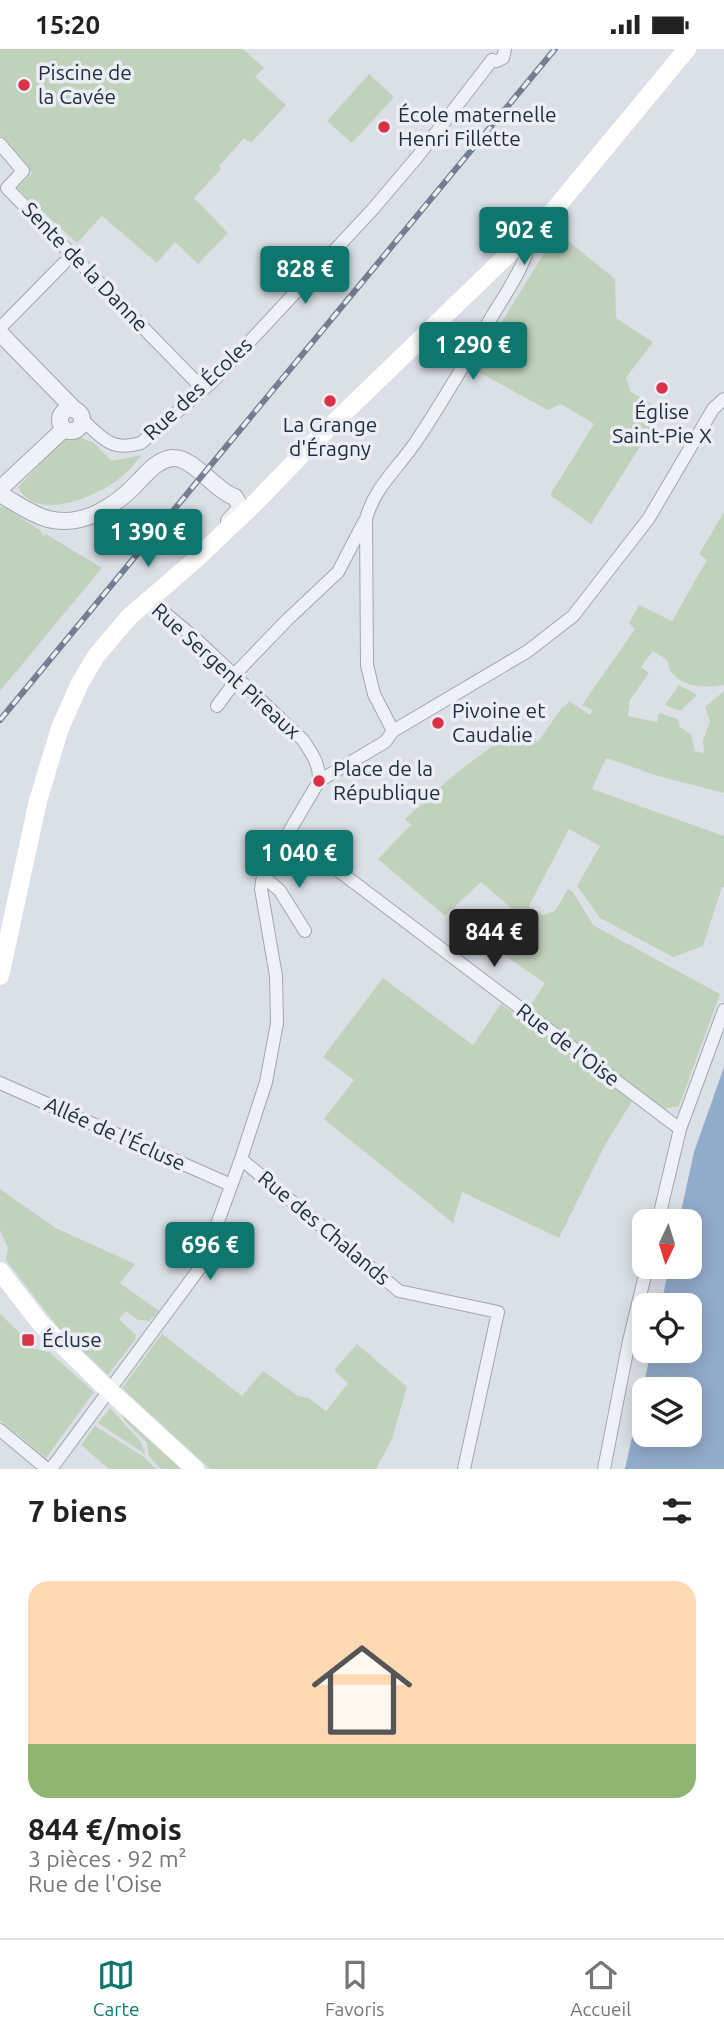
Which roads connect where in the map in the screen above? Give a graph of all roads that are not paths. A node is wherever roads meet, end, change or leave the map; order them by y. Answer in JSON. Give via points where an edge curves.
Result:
{"nodes":[{"id":1,"x":505,"y":49,"type":"edge"},
{"id":2,"x":687,"y":49,"type":"edge"},
{"id":3,"x":490,"y":55,"type":"edge"},
{"id":4,"x":0,"y":144,"type":"edge"},
{"id":5,"x":532,"y":231,"type":"junction"},
{"id":6,"x":64,"y":263,"type":"dead end"},
{"id":7,"x":0,"y":330,"type":"edge"},
{"id":8,"x":203,"y":389,"type":"junction"},
{"id":9,"x":724,"y":399,"type":"edge"},
{"id":10,"x":71,"y":419,"type":"junction"},
{"id":11,"x":0,"y":491,"type":"edge"},
{"id":12,"x":237,"y":505,"type":"junction"},
{"id":13,"x":366,"y":519,"type":"junction"},
{"id":14,"x":148,"y":599,"type":"junction"},
{"id":15,"x":235,"y":678,"type":"junction"},
{"id":16,"x":216,"y":706,"type":"dead end"},
{"id":17,"x":393,"y":731,"type":"junction"},
{"id":18,"x":319,"y":781,"type":"junction"},
{"id":19,"x":290,"y":834,"type":"junction"},
{"id":20,"x":263,"y":876,"type":"junction"},
{"id":21,"x":305,"y":931,"type":"dead end"},
{"id":22,"x":0,"y":976,"type":"edge"},
{"id":23,"x":724,"y":1010,"type":"edge"},
{"id":24,"x":0,"y":1083,"type":"edge"},
{"id":25,"x":680,"y":1129,"type":"junction"},
{"id":26,"x":241,"y":1160,"type":"junction"},
{"id":27,"x":231,"y":1185,"type":"junction"},
{"id":28,"x":661,"y":1209,"type":"edge"},
{"id":29,"x":0,"y":1271,"type":"edge"},
{"id":30,"x":644,"y":1279,"type":"edge"},
{"id":31,"x":0,"y":1287,"type":"edge"},
{"id":32,"x":25,"y":1306,"type":"junction"},
{"id":33,"x":0,"y":1430,"type":"edge"},
{"id":34,"x":49,"y":1469,"type":"edge"},
{"id":35,"x":195,"y":1469,"type":"edge"},
{"id":36,"x":464,"y":1469,"type":"edge"},
{"id":37,"x":604,"y":1469,"type":"edge"}],
"edges":[{"from":1,"to":3,"type":"street","name":"Rue des Écoles","via":[[497,61]]},
{"from":2,"to":5,"type":"main road","via":[[575,187]]},
{"from":3,"to":8,"type":"street","name":"Rue des Écoles","via":[[418,156],[373,209]]},
{"from":4,"to":8,"type":"street","name":"Sente de la Danne","via":[[23,171],[7,188]]},
{"from":5,"to":12,"type":"main road","via":[[314,442]]},
{"from":5,"to":13,"type":"street","via":[[530,247],[511,284],[414,444],[374,496]]},
{"from":6,"to":7,"type":"street","name":"Sente de la Danne"},
{"from":7,"to":10,"type":"street","via":[[51,387]]},
{"from":8,"to":10,"type":"street","name":"Rue des Écoles","via":[[141,443],[127,447],[114,446]]},
{"from":9,"to":17,"type":"street","via":[[713,409],[649,518],[573,616],[528,651]]},
{"from":10,"to":11,"type":"street"},
{"from":11,"to":12,"type":"street","via":[[34,514],[62,521],[81,518],[115,504],[156,463],[174,458],[203,474]]},
{"from":12,"to":14,"type":"main road"},
{"from":12,"to":14,"type":"main road","via":[[197,558]]},
{"from":13,"to":15,"type":"street","via":[[338,572]]},
{"from":13,"to":17,"type":"street","via":[[367,665],[374,694]]},
{"from":14,"to":15,"type":"street","name":"Rue Sergent Pireaux"},
{"from":14,"to":22,"type":"main road","via":[[88,669],[65,717],[35,811]]},
{"from":15,"to":16,"type":"street"},
{"from":15,"to":18,"type":"street","name":"Rue Sergent Pireaux","via":[[303,740],[316,760]]},
{"from":17,"to":18,"type":"street","via":[[385,742]]},
{"from":18,"to":19,"type":"street"},
{"from":19,"to":20,"type":"street"},
{"from":19,"to":25,"type":"street","name":"Rue de l'Oise"},
{"from":20,"to":21,"type":"street","via":[[280,891]]},
{"from":20,"to":26,"type":"street","via":[[277,1023],[266,1081]]},
{"from":23,"to":25,"type":"street"},
{"from":24,"to":27,"type":"street","name":"Allée de l'Écluse"},
{"from":25,"to":28,"type":"street"},
{"from":26,"to":27,"type":"street"},
{"from":26,"to":36,"type":"street","name":"Rue des Chalands","via":[[400,1291],[498,1312]]},
{"from":27,"to":34,"type":"street","via":[[202,1265]]},
{"from":29,"to":32,"type":"main road"},
{"from":30,"to":37,"type":"street"},
{"from":31,"to":32,"type":"main road"},
{"from":32,"to":35,"type":"main road","bridge":true,"via":[[100,1383]]},
{"from":33,"to":34,"type":"street"}]}
